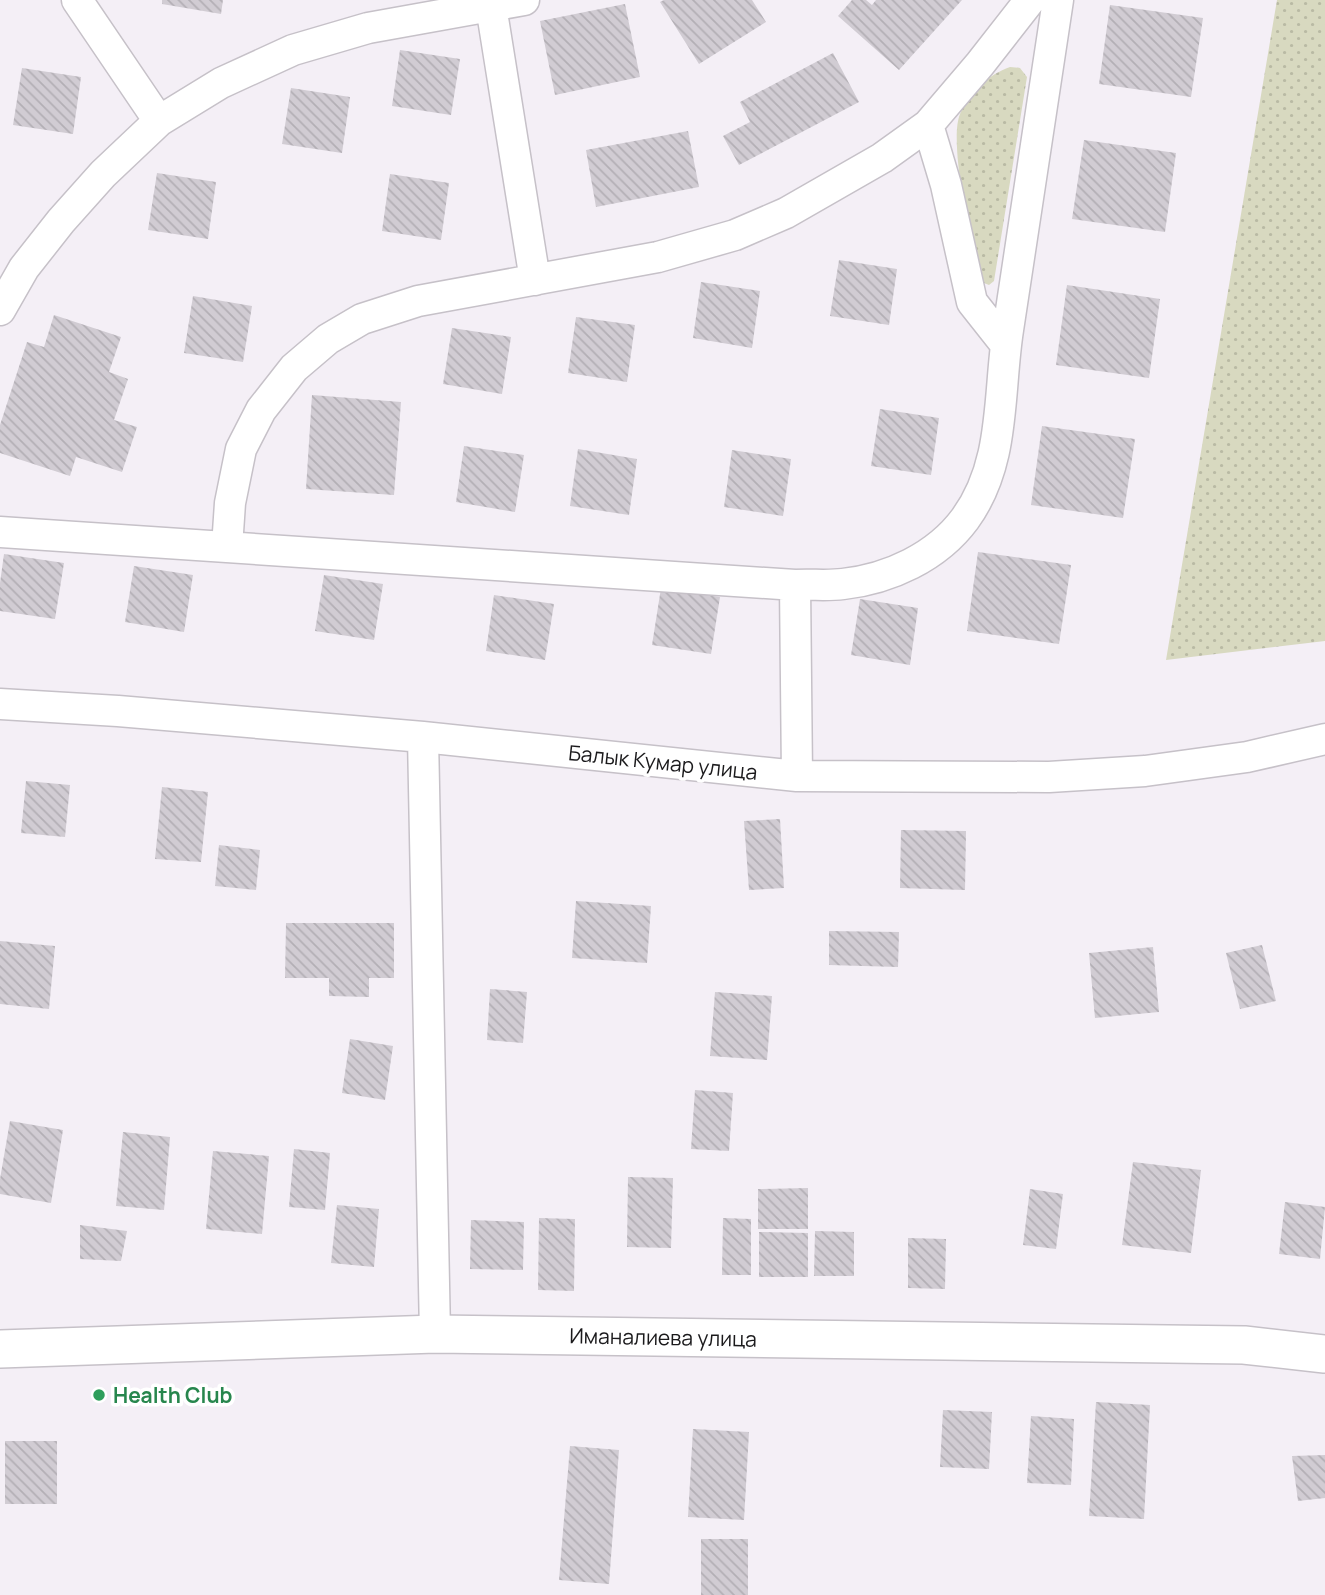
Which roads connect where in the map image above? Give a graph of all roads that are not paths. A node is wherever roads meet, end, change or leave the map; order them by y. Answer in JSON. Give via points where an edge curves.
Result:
{"nodes":[{"id":1,"x":77,"y":0,"type":"edge"},
{"id":2,"x":524,"y":0,"type":"edge"},
{"id":3,"x":1030,"y":0,"type":"edge"},
{"id":4,"x":1058,"y":0,"type":"edge"},
{"id":5,"x":491,"y":6,"type":"junction"},
{"id":6,"x":159,"y":121,"type":"junction"},
{"id":7,"x":928,"y":125,"type":"junction"},
{"id":8,"x":536,"y":280,"type":"junction"},
{"id":9,"x":0,"y":310,"type":"edge"},
{"id":10,"x":1006,"y":345,"type":"junction"},
{"id":11,"x":0,"y":532,"type":"edge"},
{"id":12,"x":227,"y":547,"type":"junction"},
{"id":13,"x":795,"y":585,"type":"junction"},
{"id":14,"x":0,"y":704,"type":"edge"},
{"id":15,"x":423,"y":737,"type":"junction"},
{"id":16,"x":1325,"y":739,"type":"edge"},
{"id":17,"x":797,"y":776,"type":"junction"},
{"id":18,"x":435,"y":1334,"type":"junction"},
{"id":19,"x":0,"y":1349,"type":"edge"},
{"id":20,"x":1325,"y":1354,"type":"edge"}],
"edges":[{"from":1,"to":6,"type":"street"},
{"from":2,"to":5,"type":"street"},
{"from":3,"to":7,"type":"street"},
{"from":4,"to":10,"type":"street"},
{"from":5,"to":6,"type":"street","via":[[368,28],[293,50],[221,83]]},
{"from":5,"to":8,"type":"street"},
{"from":6,"to":9,"type":"street","via":[[61,221],[24,268]]},
{"from":7,"to":8,"type":"street","via":[[882,158],[786,213],[735,235],[658,257]]},
{"from":7,"to":10,"type":"street","via":[[972,302]]},
{"from":8,"to":12,"type":"street","via":[[418,301],[362,319],[328,339],[294,368],[261,410],[241,449]]},
{"from":10,"to":13,"type":"street","via":[[995,450],[983,488],[965,519],[939,547],[893,573],[843,584]]},
{"from":11,"to":12,"type":"street"},
{"from":12,"to":13,"type":"street"},
{"from":13,"to":17,"type":"street"},
{"from":14,"to":15,"type":"street","name":"Балык Кумар улица"},
{"from":15,"to":17,"type":"street","name":"Балык Кумар улица"},
{"from":15,"to":18,"type":"street"},
{"from":16,"to":17,"type":"street","name":"Балык Кумар улица","via":[[1247,757],[1145,771],[1049,777]]},
{"from":18,"to":19,"type":"street","name":"Иманалиева улица"},
{"from":18,"to":20,"type":"street","name":"Иманалиева улица","via":[[1244,1345]]}]}
